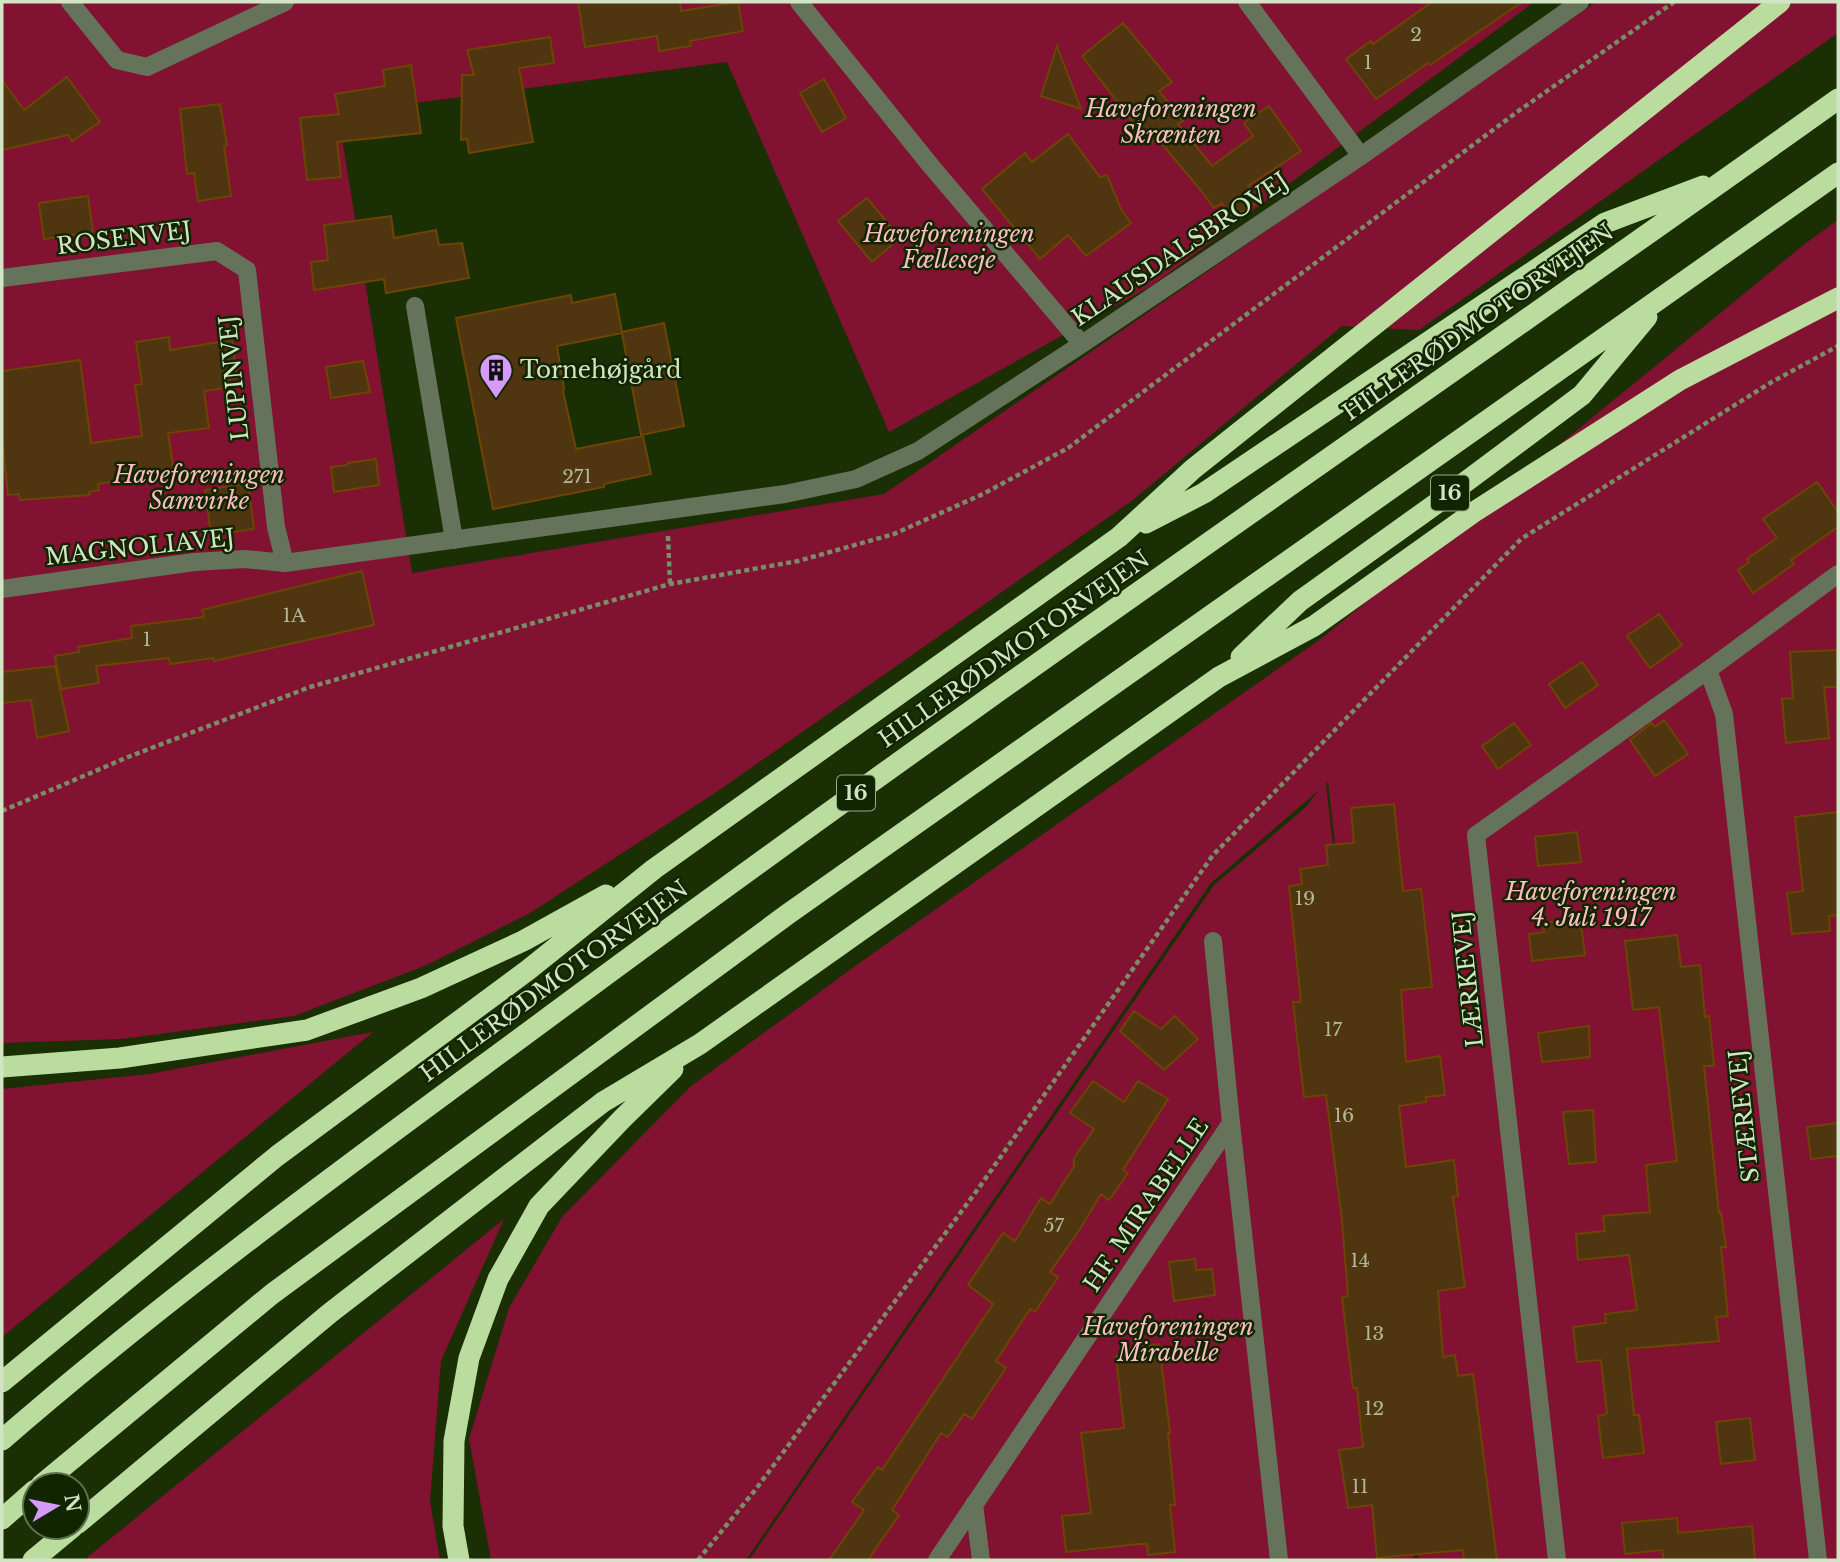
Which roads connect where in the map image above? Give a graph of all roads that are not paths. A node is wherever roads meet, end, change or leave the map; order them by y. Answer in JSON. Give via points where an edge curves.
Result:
{"nodes":[{"id":1,"x":70,"y":2,"type":"edge"},
{"id":2,"x":285,"y":2,"type":"edge"},
{"id":3,"x":799,"y":2,"type":"edge"},
{"id":4,"x":1247,"y":2,"type":"edge"},
{"id":5,"x":1580,"y":2,"type":"edge"},
{"id":6,"x":1780,"y":2,"type":"edge"},
{"id":7,"x":1838,"y":100,"type":"edge"},
{"id":8,"x":1361,"y":156,"type":"junction"},
{"id":9,"x":1838,"y":173,"type":"edge"},
{"id":10,"x":1731,"y":176,"type":"junction"},
{"id":11,"x":247,"y":270,"type":"joint"},
{"id":12,"x":2,"y":278,"type":"edge"},
{"id":13,"x":1666,"y":294,"type":"junction"},
{"id":14,"x":1838,"y":298,"type":"edge"},
{"id":15,"x":415,"y":306,"type":"dead end"},
{"id":16,"x":1082,"y":344,"type":"junction"},
{"id":17,"x":1119,"y":537,"type":"junction"},
{"id":18,"x":453,"y":540,"type":"junction"},
{"id":19,"x":285,"y":563,"type":"junction"},
{"id":20,"x":1838,"y":575,"type":"edge"},
{"id":21,"x":2,"y":589,"type":"edge"},
{"id":22,"x":1708,"y":670,"type":"junction"},
{"id":23,"x":1219,"y":677,"type":"junction"},
{"id":24,"x":654,"y":869,"type":"junction"},
{"id":25,"x":1213,"y":941,"type":"dead end"},
{"id":26,"x":700,"y":1044,"type":"junction"},
{"id":27,"x":2,"y":1068,"type":"edge"},
{"id":28,"x":1231,"y":1123,"type":"junction"},
{"id":29,"x":2,"y":1382,"type":"edge"},
{"id":30,"x":2,"y":1440,"type":"edge"},
{"id":31,"x":58,"y":1471,"type":"edge"},
{"id":32,"x":21,"y":1502,"type":"edge"},
{"id":33,"x":974,"y":1504,"type":"junction"},
{"id":34,"x":91,"y":1512,"type":"edge"},
{"id":35,"x":2,"y":1518,"type":"edge"},
{"id":36,"x":56,"y":1541,"type":"edge"},
{"id":37,"x":33,"y":1560,"type":"edge"},
{"id":38,"x":459,"y":1560,"type":"edge"},
{"id":39,"x":937,"y":1560,"type":"edge"},
{"id":40,"x":981,"y":1560,"type":"edge"},
{"id":41,"x":1279,"y":1560,"type":"edge"},
{"id":42,"x":1557,"y":1560,"type":"edge"},
{"id":43,"x":1818,"y":1560,"type":"edge"}],
"edges":[{"from":1,"to":2,"type":"street","via":[[117,60],[147,67]]},
{"from":3,"to":16,"type":"street"},
{"from":4,"to":8,"type":"street"},
{"from":5,"to":8,"type":"street","name":"KLAUSDALSBROVEJ"},
{"from":6,"to":17,"type":"highway","via":[[1193,469]]},
{"from":7,"to":10,"type":"highway","name":"HILLERØDMOTORVEJEN","number":"16"},
{"from":8,"to":16,"type":"street","name":"KLAUSDALSBROVEJ"},
{"from":9,"to":13,"type":"highway","number":"16"},
{"from":10,"to":17,"type":"highway","via":[[1605,223],[1204,493]]},
{"from":10,"to":30,"type":"highway","name":"HILLERØDMOTORVEJEN","number":"16","via":[[757,863],[249,1239]]},
{"from":11,"to":12,"type":"street","name":"ROSENVEJ","via":[[217,251]]},
{"from":11,"to":19,"type":"street","name":"LUPINVEJ","via":[[276,527]]},
{"from":13,"to":23,"type":"highway","number":"16","via":[[1582,395],[1300,601]]},
{"from":13,"to":31,"type":"highway","number":"16","via":[[788,914],[272,1294]]},
{"from":14,"to":23,"type":"highway","via":[[1680,380],[1474,512],[1314,626]]},
{"from":15,"to":18,"type":"street"},
{"from":16,"to":18,"type":"street","name":"KLAUSDALSBROVEJ","via":[[918,451],[856,479],[785,494]]},
{"from":17,"to":24,"type":"highway"},
{"from":18,"to":19,"type":"street","name":"MAGNOLIAVEJ"},
{"from":19,"to":21,"type":"street","name":"MAGNOLIAVEJ","via":[[245,559],[194,562]]},
{"from":20,"to":22,"type":"street","name":"LÆRKEVEJ"},
{"from":22,"to":42,"type":"street","name":"LÆRKEVEJ","via":[[1476,835]]},
{"from":22,"to":43,"type":"street","name":"STÆREVEJ","via":[[1724,714]]},
{"from":23,"to":26,"type":"highway"},
{"from":24,"to":27,"type":"highway","via":[[523,941],[432,983],[307,1030],[120,1058]]},
{"from":24,"to":29,"type":"highway","via":[[528,970],[276,1156]]},
{"from":25,"to":28,"type":"street"},
{"from":26,"to":34,"type":"highway","via":[[603,1101],[330,1313]]},
{"from":26,"to":38,"type":"highway","via":[[540,1206],[498,1279],[469,1358],[454,1441],[453,1526]]},
{"from":28,"to":33,"type":"street","name":"HF. MIRABELLE"},
{"from":28,"to":41,"type":"street","name":"HF. MIRABELLE"},
{"from":32,"to":35,"type":"highway"},
{"from":33,"to":39,"type":"street","name":"HF. MIRABELLE"},
{"from":33,"to":40,"type":"street"},
{"from":36,"to":37,"type":"highway"}]}
